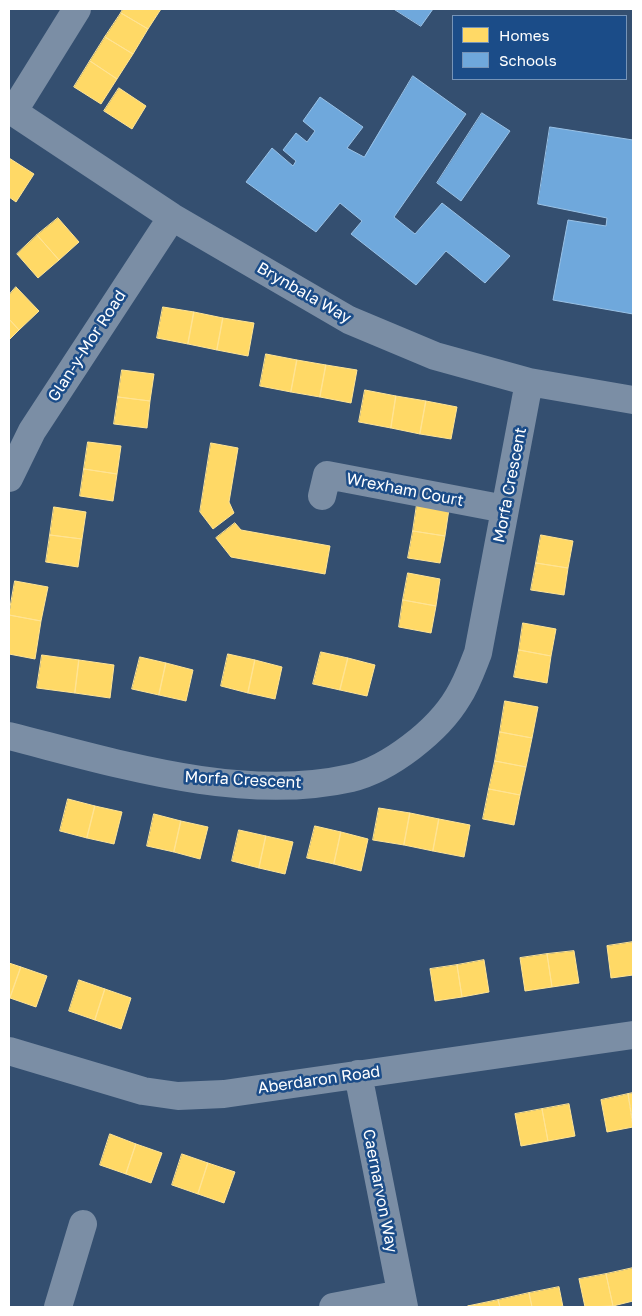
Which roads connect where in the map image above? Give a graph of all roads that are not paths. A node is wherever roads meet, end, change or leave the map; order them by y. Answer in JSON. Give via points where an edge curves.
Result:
{"nodes":[{"id":1,"x":77,"y":9,"type":"edge"},
{"id":2,"x":11,"y":111,"type":"edge"},
{"id":3,"x":172,"y":217,"type":"junction"},
{"id":4,"x":529,"y":382,"type":"junction"},
{"id":5,"x":633,"y":400,"type":"edge"},
{"id":6,"x":9,"y":478,"type":"edge"},
{"id":7,"x":322,"y":496,"type":"dead end"},
{"id":8,"x":505,"y":508,"type":"junction"},
{"id":9,"x":9,"y":736,"type":"edge"},
{"id":10,"x":633,"y":1036,"type":"edge"},
{"id":11,"x":9,"y":1051,"type":"edge"},
{"id":12,"x":358,"y":1074,"type":"junction"},
{"id":13,"x":82,"y":1224,"type":"dead end"},
{"id":14,"x":402,"y":1300,"type":"edge"},
{"id":15,"x":58,"y":1307,"type":"edge"},
{"id":16,"x":333,"y":1307,"type":"edge"}],
"edges":[{"from":1,"to":2,"type":"street"},
{"from":2,"to":3,"type":"street","name":"Brynbala Way"},
{"from":3,"to":4,"type":"street","name":"Brynbala Way","via":[[349,320],[435,356]]},
{"from":3,"to":6,"type":"street","name":"Glan-y-Mor Road","via":[[32,431]]},
{"from":4,"to":5,"type":"street","name":"Brynbala Way"},
{"from":4,"to":8,"type":"street","name":"Morfa Crescent"},
{"from":7,"to":8,"type":"street","name":"Wrexham Court","via":[[327,475]]},
{"from":8,"to":9,"type":"street","name":"Morfa Crescent","via":[[478,652],[470,675],[457,699],[434,726],[382,766],[353,777],[318,783],[282,786],[204,781],[166,775]]},
{"from":10,"to":12,"type":"street","name":"Aberdaron Road"},
{"from":11,"to":12,"type":"street","name":"Aberdaron Road","via":[[143,1091],[178,1096],[224,1094]]},
{"from":12,"to":14,"type":"street","name":"Caernarvon Way"},
{"from":13,"to":15,"type":"street"},
{"from":14,"to":16,"type":"street"}]}
